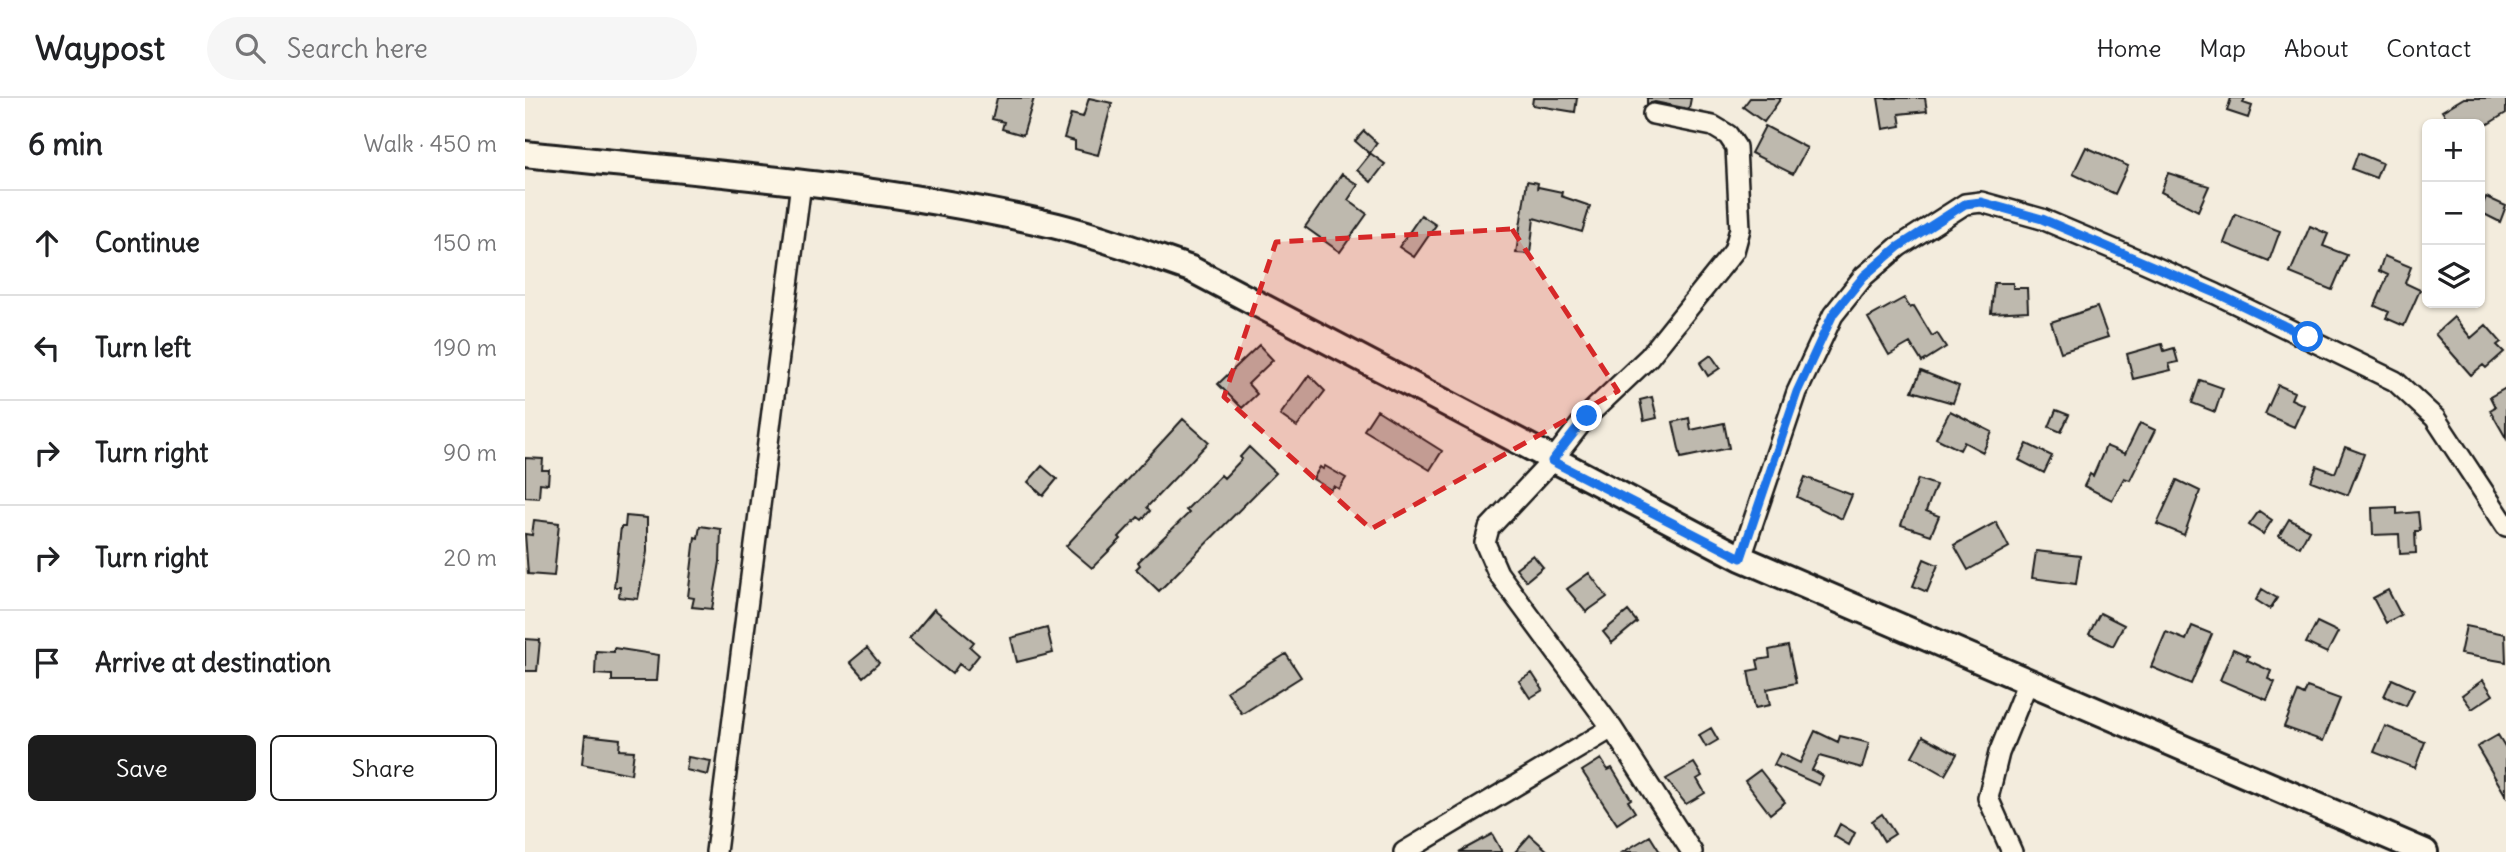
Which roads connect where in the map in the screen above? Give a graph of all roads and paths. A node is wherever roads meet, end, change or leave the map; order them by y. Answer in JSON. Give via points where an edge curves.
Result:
{"nodes":[{"id":1,"x":1653,"y":114,"type":"dead end"},
{"id":2,"x":525,"y":154,"type":"edge"},
{"id":3,"x":801,"y":183,"type":"junction"},
{"id":4,"x":1552,"y":461,"type":"junction"},
{"id":5,"x":2506,"y":526,"type":"edge"},
{"id":6,"x":1741,"y":558,"type":"junction"},
{"id":7,"x":2028,"y":681,"type":"junction"},
{"id":8,"x":1612,"y":728,"type":"junction"},
{"id":9,"x":2409,"y":849,"type":"edge"},
{"id":10,"x":716,"y":852,"type":"edge"},
{"id":11,"x":1405,"y":852,"type":"edge"},
{"id":12,"x":1692,"y":852,"type":"edge"},
{"id":13,"x":2012,"y":852,"type":"edge"}],
"edges":[{"from":1,"to":4,"type":"street","via":[[1699,121],[1728,135],[1739,161],[1738,240],[1715,279],[1649,357],[1587,416]]},
{"from":2,"to":3,"type":"street"},
{"from":3,"to":4,"type":"street","via":[[1041,222],[1191,269]]},
{"from":3,"to":10,"type":"street"},
{"from":4,"to":6,"type":"street"},
{"from":4,"to":8,"type":"street","via":[[1489,528],[1487,550],[1498,573]]},
{"from":5,"to":6,"type":"street","via":[[2435,418],[2395,381],[2181,278],[2042,219],[1981,202],[1965,204],[1898,247],[1864,276],[1833,314],[1797,392]]},
{"from":6,"to":7,"type":"street"},
{"from":7,"to":9,"type":"street"},
{"from":7,"to":13,"type":"street","via":[[1999,753],[1988,798]]},
{"from":8,"to":11,"type":"street"},
{"from":8,"to":12,"type":"street"}]}
